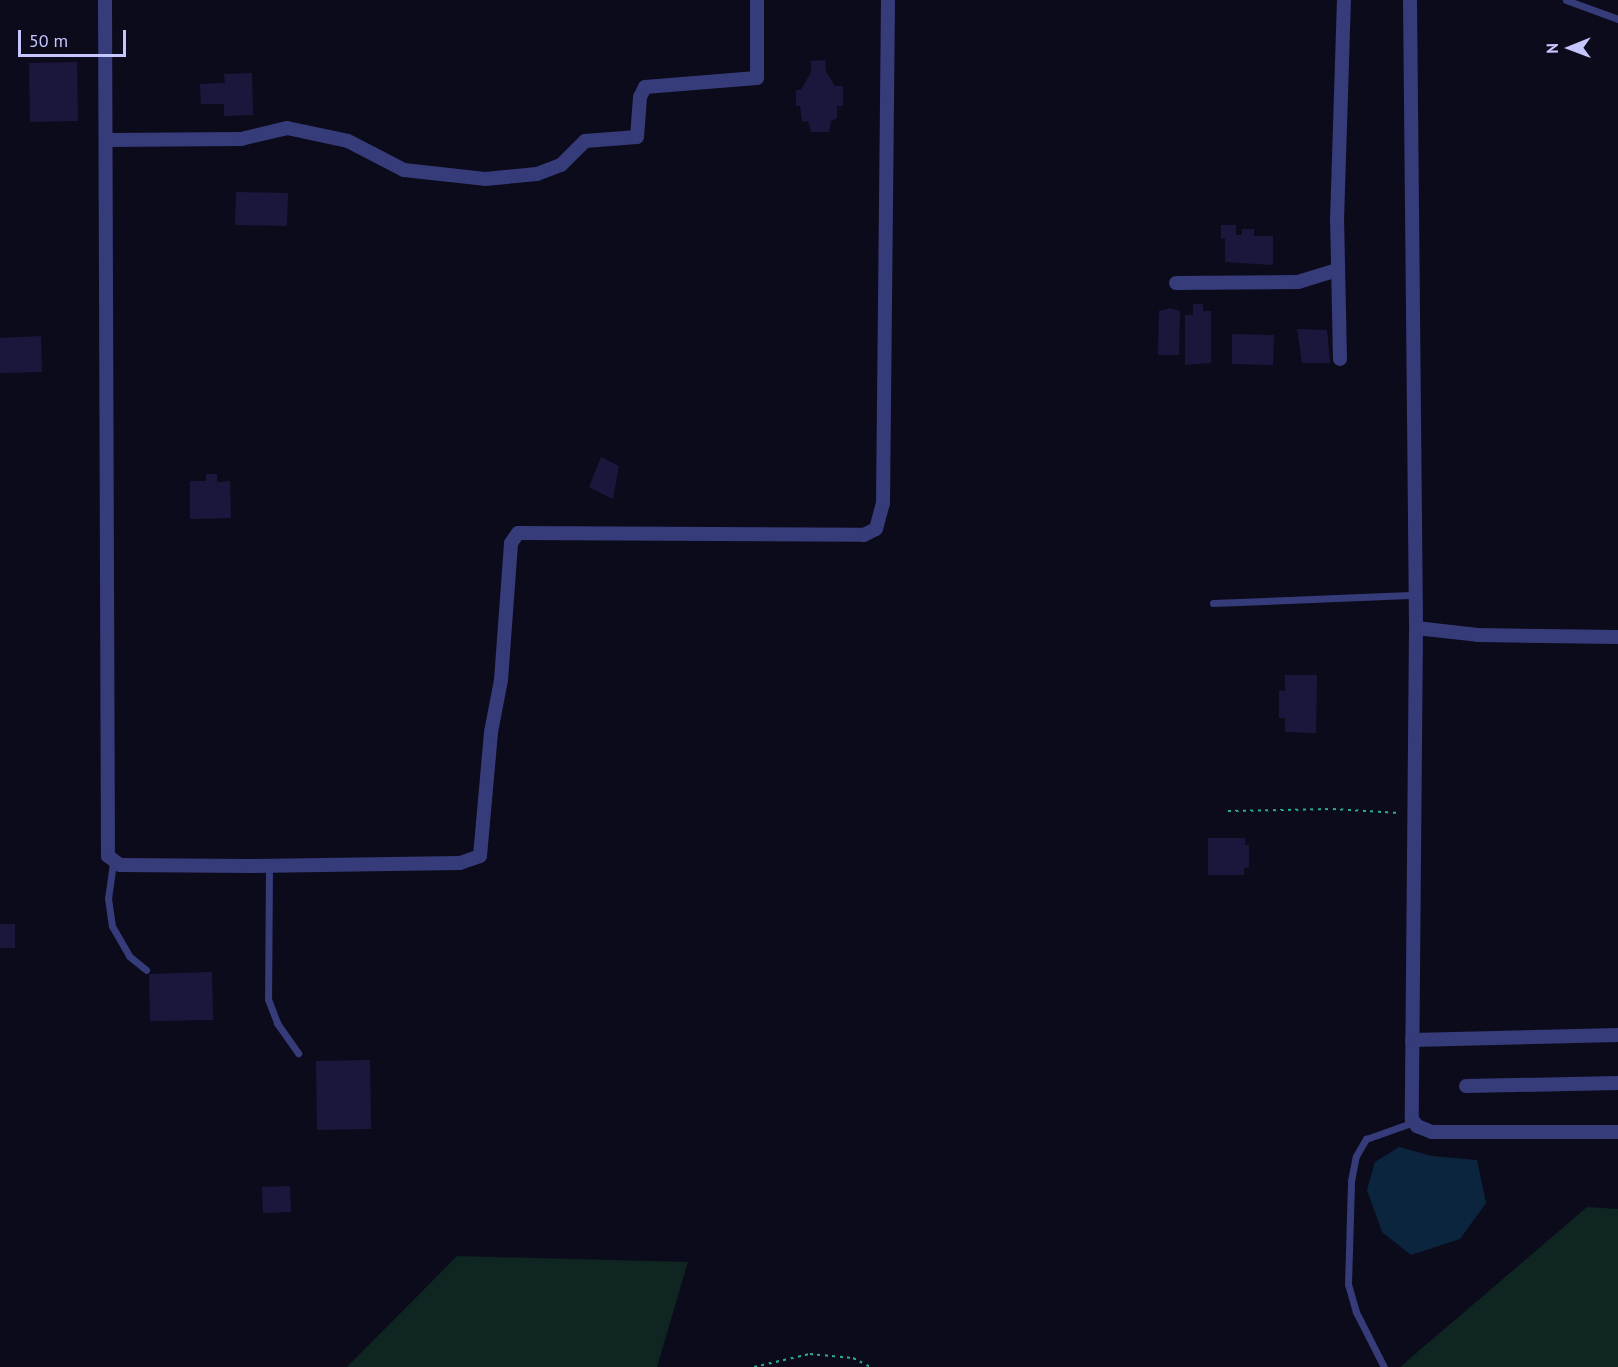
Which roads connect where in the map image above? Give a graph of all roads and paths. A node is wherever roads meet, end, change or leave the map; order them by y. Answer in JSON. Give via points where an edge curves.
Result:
{"nodes":[{"id":1,"x":105,"y":0,"type":"edge"},
{"id":2,"x":757,"y":0,"type":"edge"},
{"id":3,"x":888,"y":0,"type":"edge"},
{"id":4,"x":1344,"y":0,"type":"edge"},
{"id":5,"x":1410,"y":0,"type":"edge"},
{"id":6,"x":1566,"y":0,"type":"edge"},
{"id":7,"x":1618,"y":19,"type":"edge"},
{"id":8,"x":106,"y":140,"type":"junction"},
{"id":9,"x":1337,"y":270,"type":"junction"},
{"id":10,"x":1176,"y":283,"type":"dead end"},
{"id":11,"x":1340,"y":359,"type":"dead end"},
{"id":12,"x":1416,"y":596,"type":"junction"},
{"id":13,"x":1213,"y":603,"type":"dead end"},
{"id":14,"x":1416,"y":628,"type":"junction"},
{"id":15,"x":1618,"y":637,"type":"edge"},
{"id":16,"x":1228,"y":811,"type":"dead end"},
{"id":17,"x":1414,"y":814,"type":"junction"},
{"id":18,"x":113,"y":863,"type":"junction"},
{"id":19,"x":269,"y":866,"type":"junction"},
{"id":20,"x":146,"y":970,"type":"dead end"},
{"id":21,"x":1618,"y":1035,"type":"edge"},
{"id":22,"x":1412,"y":1040,"type":"junction"},
{"id":23,"x":298,"y":1053,"type":"dead end"},
{"id":24,"x":1618,"y":1083,"type":"edge"},
{"id":25,"x":1466,"y":1086,"type":"dead end"},
{"id":26,"x":1414,"y":1122,"type":"junction"},
{"id":27,"x":1618,"y":1132,"type":"edge"},
{"id":28,"x":754,"y":1367,"type":"edge"},
{"id":29,"x":871,"y":1367,"type":"edge"},
{"id":30,"x":1384,"y":1367,"type":"edge"}],
"edges":[{"from":1,"to":8,"type":"street"},
{"from":2,"to":8,"type":"street","via":[[756,79],[645,87],[640,97],[637,137],[585,141],[561,165],[537,174],[485,179],[404,170],[348,141],[286,128],[241,139]]},
{"from":3,"to":19,"type":"street","via":[[883,503],[876,529],[864,535],[514,535],[480,856],[460,864]]},
{"from":4,"to":9,"type":"street"},
{"from":5,"to":12,"type":"street"},
{"from":6,"to":7,"type":"lane"},
{"from":8,"to":18,"type":"street","via":[[107,851]]},
{"from":9,"to":10,"type":"street","via":[[1298,282]]},
{"from":9,"to":11,"type":"street"},
{"from":12,"to":13,"type":"lane"},
{"from":12,"to":14,"type":"street"},
{"from":14,"to":15,"type":"street","via":[[1478,635]]},
{"from":14,"to":17,"type":"street"},
{"from":16,"to":17,"type":"path","via":[[1333,809]]},
{"from":17,"to":22,"type":"street"},
{"from":18,"to":19,"type":"street"},
{"from":18,"to":20,"type":"lane","via":[[108,898],[112,926],[123,949]]},
{"from":19,"to":23,"type":"lane","via":[[268,999],[277,1023]]},
{"from":21,"to":22,"type":"street"},
{"from":22,"to":26,"type":"street"},
{"from":24,"to":25,"type":"street"},
{"from":26,"to":27,"type":"street","via":[[1432,1132]]},
{"from":26,"to":30,"type":"lane","via":[[1366,1139],[1356,1156],[1351,1181],[1348,1284],[1356,1312]]},
{"from":28,"to":29,"type":"path","via":[[810,1354],[853,1358]]}]}
